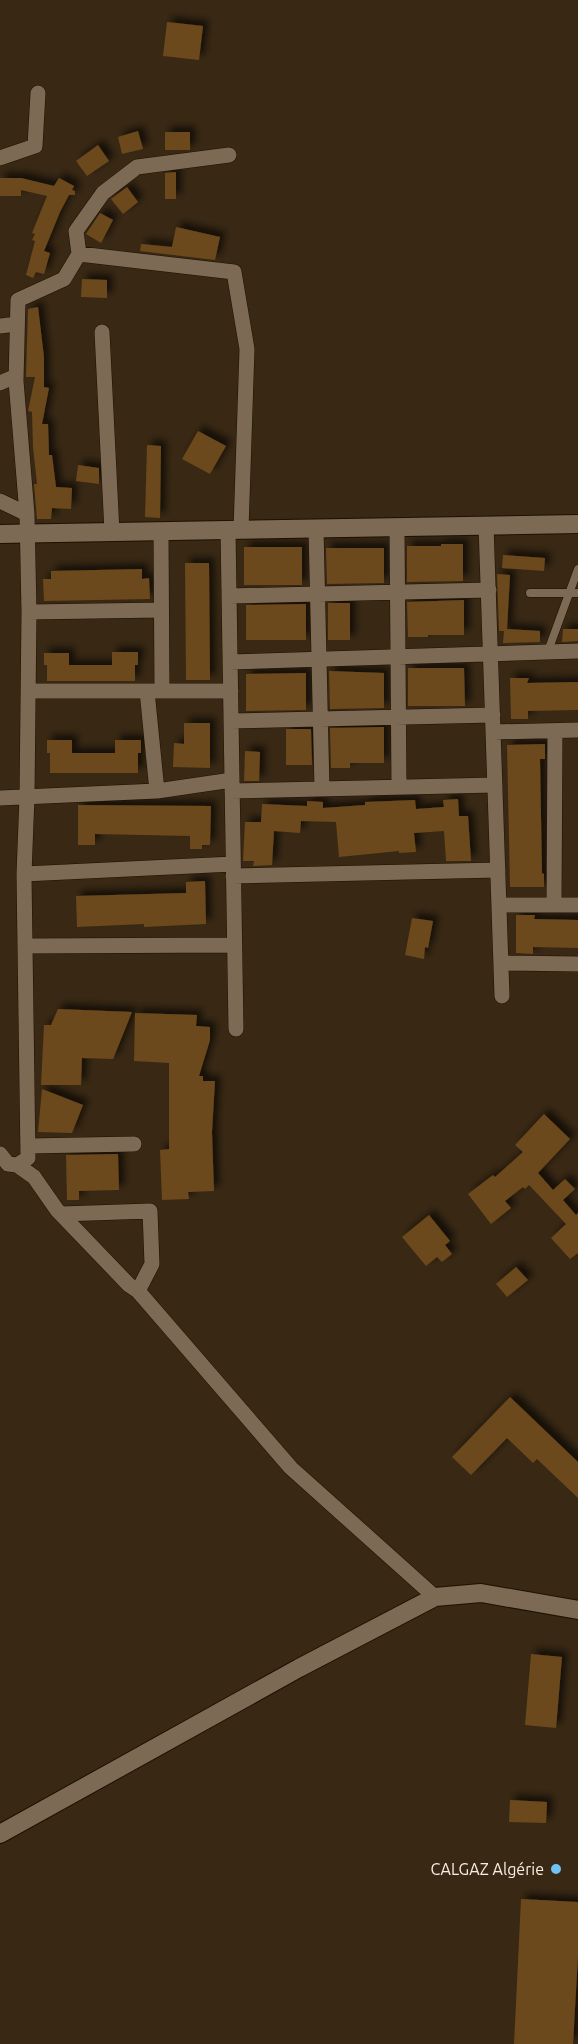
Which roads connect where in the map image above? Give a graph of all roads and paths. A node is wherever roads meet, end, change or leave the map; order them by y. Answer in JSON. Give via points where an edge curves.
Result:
{"nodes":[{"id":1,"x":38,"y":93,"type":"dead end"},
{"id":2,"x":229,"y":155,"type":"dead end"},
{"id":3,"x":0,"y":158,"type":"edge"},
{"id":4,"x":79,"y":254,"type":"junction"},
{"id":5,"x":17,"y":324,"type":"junction"},
{"id":6,"x":0,"y":326,"type":"edge"},
{"id":7,"x":102,"y":332,"type":"dead end"},
{"id":8,"x":16,"y":376,"type":"junction"},
{"id":9,"x":0,"y":383,"type":"edge"},
{"id":10,"x":0,"y":501,"type":"edge"},
{"id":11,"x":27,"y":514,"type":"junction"},
{"id":12,"x":578,"y":524,"type":"edge"},
{"id":13,"x":486,"y":525,"type":"junction"},
{"id":14,"x":398,"y":527,"type":"junction"},
{"id":15,"x":316,"y":528,"type":"junction"},
{"id":16,"x":235,"y":530,"type":"junction"},
{"id":17,"x":161,"y":531,"type":"junction"},
{"id":18,"x":112,"y":532,"type":"junction"},
{"id":19,"x":0,"y":534,"type":"edge"},
{"id":20,"x":27,"y":534,"type":"junction"},
{"id":21,"x":578,"y":569,"type":"edge"},
{"id":22,"x":489,"y":590,"type":"junction"},
{"id":23,"x":398,"y":592,"type":"junction"},
{"id":24,"x":530,"y":593,"type":"dead end"},
{"id":25,"x":574,"y":593,"type":"edge"},
{"id":26,"x":318,"y":594,"type":"junction"},
{"id":27,"x":229,"y":596,"type":"junction"},
{"id":28,"x":161,"y":610,"type":"junction"},
{"id":29,"x":29,"y":612,"type":"junction"},
{"id":30,"x":548,"y":651,"type":"junction"},
{"id":31,"x":578,"y":651,"type":"edge"},
{"id":32,"x":491,"y":652,"type":"junction"},
{"id":33,"x":398,"y":656,"type":"junction"},
{"id":34,"x":319,"y":659,"type":"junction"},
{"id":35,"x":230,"y":662,"type":"junction"},
{"id":36,"x":29,"y":691,"type":"junction"},
{"id":37,"x":154,"y":691,"type":"junction"},
{"id":38,"x":231,"y":691,"type":"junction"},
{"id":39,"x":493,"y":715,"type":"junction"},
{"id":40,"x":399,"y":717,"type":"junction"},
{"id":41,"x":320,"y":719,"type":"junction"},
{"id":42,"x":231,"y":721,"type":"junction"},
{"id":43,"x":578,"y":730,"type":"edge"},
{"id":44,"x":555,"y":731,"type":"junction"},
{"id":45,"x":494,"y":732,"type":"junction"},
{"id":46,"x":495,"y":785,"type":"junction"},
{"id":47,"x":232,"y":786,"type":"junction"},
{"id":48,"x":399,"y":787,"type":"junction"},
{"id":49,"x":322,"y":789,"type":"junction"},
{"id":50,"x":157,"y":791,"type":"junction"},
{"id":51,"x":27,"y":797,"type":"junction"},
{"id":52,"x":0,"y":798,"type":"edge"},
{"id":53,"x":233,"y":870,"type":"junction"},
{"id":54,"x":498,"y":870,"type":"junction"},
{"id":55,"x":24,"y":874,"type":"junction"},
{"id":56,"x":499,"y":905,"type":"junction"},
{"id":57,"x":554,"y":905,"type":"junction"},
{"id":58,"x":578,"y":905,"type":"edge"},
{"id":59,"x":234,"y":945,"type":"junction"},
{"id":60,"x":25,"y":946,"type":"junction"},
{"id":61,"x":501,"y":963,"type":"junction"},
{"id":62,"x":578,"y":964,"type":"edge"},
{"id":63,"x":502,"y":996,"type":"dead end"},
{"id":64,"x":236,"y":1029,"type":"dead end"},
{"id":65,"x":134,"y":1144,"type":"dead end"},
{"id":66,"x":28,"y":1146,"type":"junction"},
{"id":67,"x":0,"y":1154,"type":"edge"},
{"id":68,"x":17,"y":1165,"type":"junction"},
{"id":69,"x":61,"y":1214,"type":"junction"},
{"id":70,"x":138,"y":1291,"type":"junction"},
{"id":71,"x":435,"y":1597,"type":"junction"},
{"id":72,"x":578,"y":1610,"type":"edge"},
{"id":73,"x":0,"y":1834,"type":"edge"}],
"edges":[{"from":1,"to":3,"type":"street","via":[[35,146]]},
{"from":2,"to":4,"type":"street","via":[[137,166],[103,193],[76,231]]},
{"from":4,"to":5,"type":"street","via":[[64,279],[18,300]]},
{"from":4,"to":16,"type":"street","via":[[234,272],[248,349]]},
{"from":5,"to":6,"type":"street"},
{"from":5,"to":8,"type":"street"},
{"from":7,"to":18,"type":"street"},
{"from":8,"to":9,"type":"street"},
{"from":8,"to":11,"type":"street"},
{"from":10,"to":11,"type":"street"},
{"from":11,"to":20,"type":"street"},
{"from":12,"to":13,"type":"street"},
{"from":13,"to":14,"type":"street"},
{"from":13,"to":22,"type":"street"},
{"from":14,"to":15,"type":"street"},
{"from":14,"to":23,"type":"street"},
{"from":15,"to":16,"type":"street"},
{"from":15,"to":26,"type":"street"},
{"from":16,"to":17,"type":"street"},
{"from":16,"to":27,"type":"street"},
{"from":17,"to":18,"type":"street"},
{"from":17,"to":28,"type":"street"},
{"from":18,"to":20,"type":"street"},
{"from":19,"to":20,"type":"street"},
{"from":20,"to":29,"type":"street"},
{"from":21,"to":25,"type":"lane"},
{"from":22,"to":23,"type":"street"},
{"from":22,"to":32,"type":"street"},
{"from":23,"to":26,"type":"street"},
{"from":23,"to":33,"type":"street"},
{"from":24,"to":25,"type":"lane"},
{"from":25,"to":30,"type":"lane"},
{"from":26,"to":27,"type":"street"},
{"from":26,"to":34,"type":"street"},
{"from":27,"to":35,"type":"street"},
{"from":28,"to":29,"type":"street"},
{"from":28,"to":37,"type":"street"},
{"from":29,"to":36,"type":"street"},
{"from":30,"to":31,"type":"street"},
{"from":30,"to":32,"type":"street"},
{"from":32,"to":33,"type":"street"},
{"from":32,"to":39,"type":"street"},
{"from":33,"to":34,"type":"street"},
{"from":33,"to":40,"type":"street"},
{"from":34,"to":35,"type":"street"},
{"from":34,"to":41,"type":"street"},
{"from":35,"to":38,"type":"street"},
{"from":36,"to":37,"type":"street"},
{"from":36,"to":51,"type":"street"},
{"from":37,"to":38,"type":"street"},
{"from":37,"to":50,"type":"street"},
{"from":38,"to":42,"type":"street"},
{"from":39,"to":40,"type":"street"},
{"from":39,"to":45,"type":"street"},
{"from":40,"to":41,"type":"street"},
{"from":40,"to":48,"type":"street"},
{"from":41,"to":42,"type":"street"},
{"from":41,"to":49,"type":"street"},
{"from":42,"to":47,"type":"street"},
{"from":43,"to":44,"type":"street"},
{"from":44,"to":45,"type":"street"},
{"from":44,"to":57,"type":"street"},
{"from":45,"to":46,"type":"street"},
{"from":46,"to":48,"type":"street"},
{"from":46,"to":54,"type":"street"},
{"from":47,"to":49,"type":"street"},
{"from":47,"to":50,"type":"street"},
{"from":47,"to":53,"type":"street"},
{"from":48,"to":49,"type":"street"},
{"from":50,"to":51,"type":"street"},
{"from":51,"to":52,"type":"street"},
{"from":51,"to":55,"type":"street"},
{"from":53,"to":54,"type":"street"},
{"from":53,"to":55,"type":"street"},
{"from":53,"to":59,"type":"street"},
{"from":54,"to":56,"type":"street"},
{"from":55,"to":60,"type":"street"},
{"from":56,"to":57,"type":"street"},
{"from":56,"to":61,"type":"street"},
{"from":57,"to":58,"type":"street"},
{"from":59,"to":60,"type":"street"},
{"from":59,"to":64,"type":"street"},
{"from":60,"to":66,"type":"street"},
{"from":61,"to":62,"type":"street"},
{"from":61,"to":63,"type":"street"},
{"from":65,"to":66,"type":"street"},
{"from":66,"to":68,"type":"street","via":[[28,1158]]},
{"from":67,"to":68,"type":"street","via":[[8,1164]]},
{"from":68,"to":69,"type":"street","via":[[34,1177]]},
{"from":69,"to":70,"type":"street"},
{"from":69,"to":70,"type":"street","via":[[150,1211],[152,1264]]},
{"from":70,"to":71,"type":"street","via":[[291,1468]]},
{"from":71,"to":72,"type":"street","via":[[481,1593]]},
{"from":71,"to":73,"type":"street"}]}
